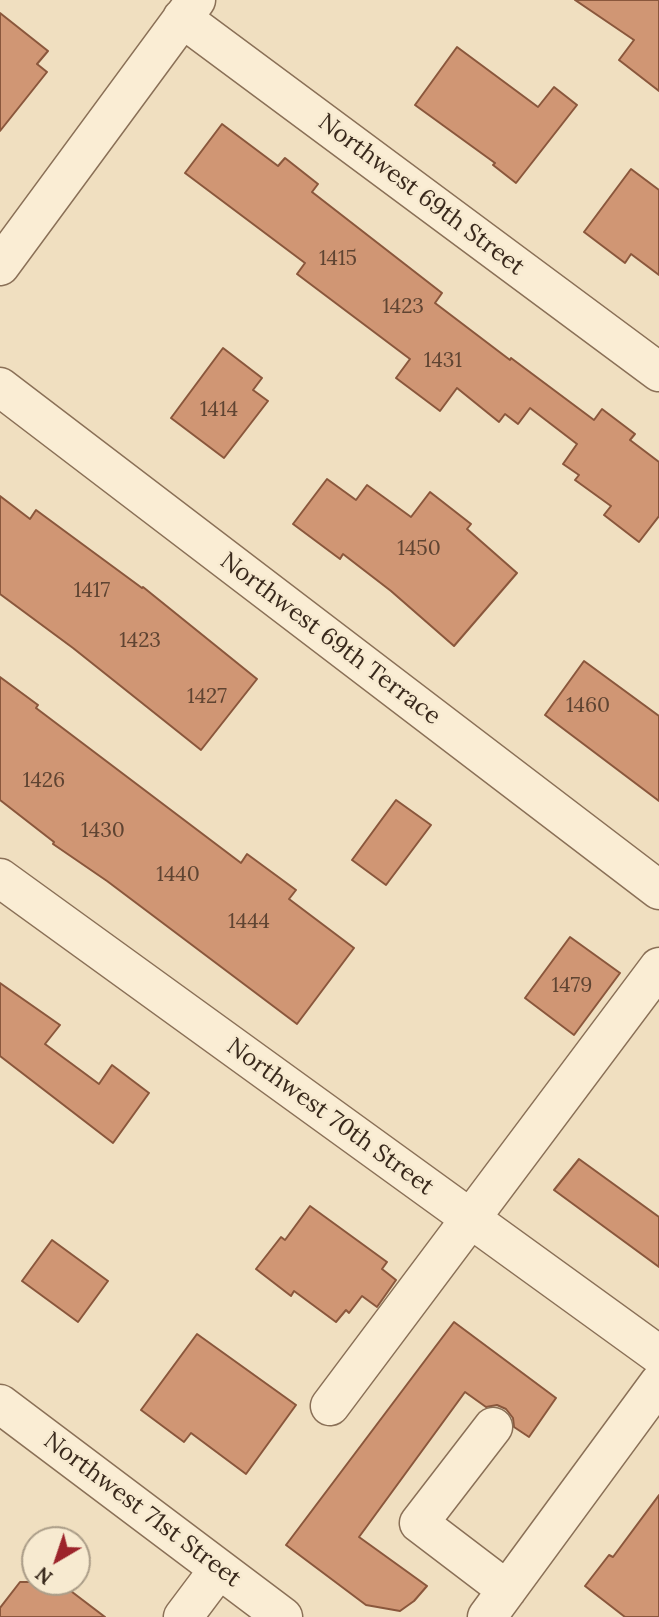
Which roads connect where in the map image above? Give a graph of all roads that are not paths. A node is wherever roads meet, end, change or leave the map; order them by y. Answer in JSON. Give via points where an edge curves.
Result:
{"nodes":[{"id":1,"x":189,"y":9,"type":"edge"},
{"id":2,"x":13,"y":223,"type":"edge"},
{"id":3,"x":0,"y":266,"type":"edge"},
{"id":4,"x":659,"y":372,"type":"edge"},
{"id":5,"x":0,"y":387,"type":"edge"},
{"id":6,"x":0,"y":878,"type":"edge"},
{"id":7,"x":659,"y":890,"type":"edge"},
{"id":8,"x":659,"y":967,"type":"edge"},
{"id":9,"x":470,"y":1219,"type":"junction"},
{"id":10,"x":659,"y":1356,"type":"edge"},
{"id":11,"x":659,"y":1383,"type":"edge"},
{"id":12,"x":0,"y":1404,"type":"edge"},
{"id":13,"x":330,"y":1406,"type":"dead end"},
{"id":14,"x":492,"y":1427,"type":"dead end"},
{"id":15,"x":219,"y":1569,"type":"junction"},
{"id":16,"x":497,"y":1603,"type":"edge"},
{"id":17,"x":183,"y":1617,"type":"edge"},
{"id":18,"x":283,"y":1617,"type":"edge"}],
"edges":[{"from":1,"to":2,"type":"street"},
{"from":1,"to":4,"type":"street","name":"Northwest 69th Street"},
{"from":2,"to":3,"type":"street"},
{"from":5,"to":7,"type":"street","name":"Northwest 69th Terrace"},
{"from":6,"to":9,"type":"street","name":"Northwest 70th Street"},
{"from":8,"to":9,"type":"street"},
{"from":9,"to":10,"type":"street","name":"Northwest 70th Street"},
{"from":9,"to":13,"type":"street"},
{"from":11,"to":16,"type":"street"},
{"from":12,"to":15,"type":"street","name":"Northwest 71st Street"},
{"from":14,"to":16,"type":"street","via":[[419,1523]]},
{"from":15,"to":17,"type":"street"},
{"from":15,"to":18,"type":"street","name":"Northwest 71st Street"}]}
